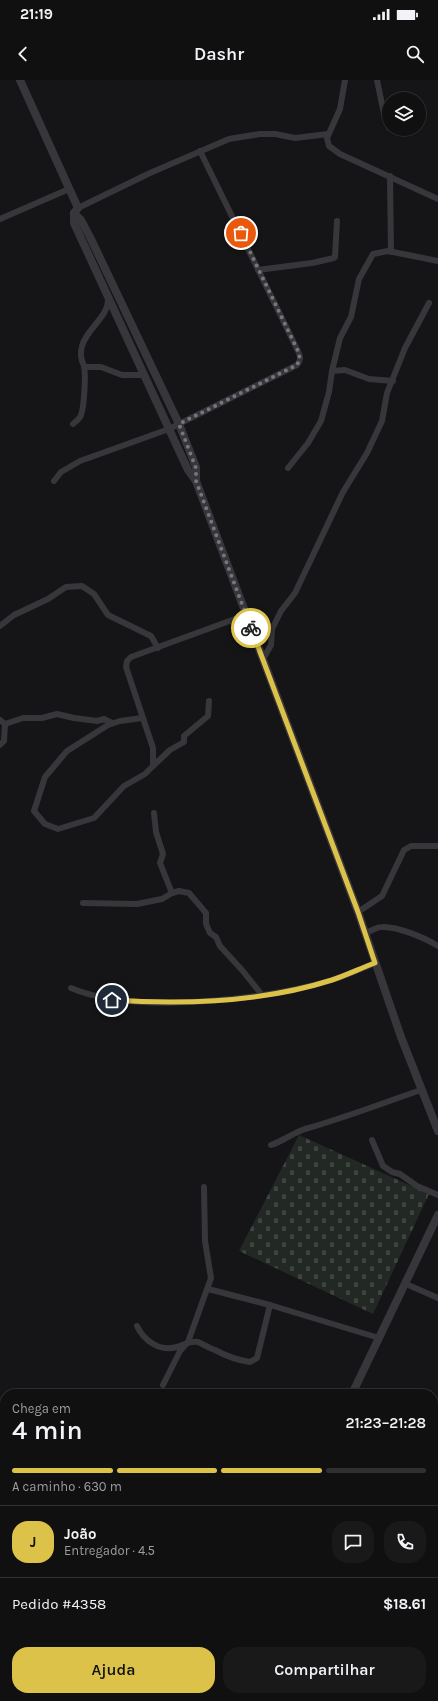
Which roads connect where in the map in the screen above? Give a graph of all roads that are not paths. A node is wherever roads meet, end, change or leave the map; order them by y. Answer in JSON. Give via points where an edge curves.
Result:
{"nodes":[{"id":1,"x":20,"y":80,"type":"edge"},
{"id":2,"x":346,"y":80,"type":"edge"},
{"id":3,"x":377,"y":80,"type":"edge"},
{"id":4,"x":382,"y":104,"type":"edge"},
{"id":5,"x":328,"y":134,"type":"junction"},
{"id":6,"x":200,"y":151,"type":"junction"},
{"id":7,"x":390,"y":176,"type":"junction"},
{"id":8,"x":69,"y":189,"type":"junction"},
{"id":9,"x":438,"y":199,"type":"edge"},
{"id":10,"x":76,"y":211,"type":"junction"},
{"id":11,"x":0,"y":219,"type":"edge"},
{"id":12,"x":337,"y":221,"type":"dead end"},
{"id":13,"x":391,"y":252,"type":"junction"},
{"id":14,"x":438,"y":261,"type":"edge"},
{"id":15,"x":258,"y":270,"type":"junction"},
{"id":16,"x":107,"y":294,"type":"junction"},
{"id":17,"x":429,"y":303,"type":"dead end"},
{"id":18,"x":84,"y":367,"type":"junction"},
{"id":19,"x":332,"y":371,"type":"junction"},
{"id":20,"x":145,"y":375,"type":"junction"},
{"id":21,"x":393,"y":381,"type":"junction"},
{"id":22,"x":160,"y":384,"type":"junction"},
{"id":23,"x":151,"y":388,"type":"junction"},
{"id":24,"x":72,"y":424,"type":"dead end"},
{"id":25,"x":179,"y":424,"type":"junction"},
{"id":26,"x":169,"y":429,"type":"junction"},
{"id":27,"x":288,"y":468,"type":"dead end"},
{"id":28,"x":54,"y":481,"type":"dead end"},
{"id":29,"x":196,"y":481,"type":"junction"},
{"id":30,"x":246,"y":615,"type":"junction"},
{"id":31,"x":0,"y":626,"type":"edge"},
{"id":32,"x":158,"y":648,"type":"junction"},
{"id":33,"x":263,"y":660,"type":"junction"},
{"id":34,"x":209,"y":702,"type":"dead end"},
{"id":35,"x":142,"y":718,"type":"junction"},
{"id":36,"x":2,"y":722,"type":"edge"},
{"id":37,"x":112,"y":723,"type":"junction"},
{"id":38,"x":0,"y":745,"type":"edge"},
{"id":39,"x":153,"y":766,"type":"junction"},
{"id":40,"x":154,"y":813,"type":"dead end"},
{"id":41,"x":438,"y":846,"type":"edge"},
{"id":42,"x":172,"y":893,"type":"junction"},
{"id":43,"x":83,"y":903,"type":"dead end"},
{"id":44,"x":358,"y":912,"type":"junction"},
{"id":45,"x":365,"y":934,"type":"junction"},
{"id":46,"x":438,"y":946,"type":"edge"},
{"id":47,"x":375,"y":963,"type":"junction"},
{"id":48,"x":71,"y":988,"type":"dead end"},
{"id":49,"x":262,"y":995,"type":"junction"},
{"id":50,"x":421,"y":1090,"type":"junction"},
{"id":51,"x":438,"y":1131,"type":"edge"},
{"id":52,"x":372,"y":1140,"type":"dead end"},
{"id":53,"x":272,"y":1145,"type":"dead end"},
{"id":54,"x":204,"y":1187,"type":"dead end"},
{"id":55,"x":438,"y":1196,"type":"edge"},
{"id":56,"x":438,"y":1215,"type":"edge"},
{"id":57,"x":406,"y":1284,"type":"junction"},
{"id":58,"x":208,"y":1288,"type":"junction"},
{"id":59,"x":438,"y":1298,"type":"edge"},
{"id":60,"x":270,"y":1305,"type":"junction"},
{"id":61,"x":137,"y":1326,"type":"dead end"},
{"id":62,"x":379,"y":1338,"type":"junction"},
{"id":63,"x":188,"y":1342,"type":"junction"},
{"id":64,"x":163,"y":1385,"type":"dead end"},
{"id":65,"x":354,"y":1389,"type":"edge"}],
"edges":[{"from":1,"to":8,"type":"street"},
{"from":2,"to":5,"type":"street","via":[[340,109]]},
{"from":3,"to":4,"type":"street"},
{"from":5,"to":6,"type":"street","via":[[295,138],[275,134],[242,136]]},
{"from":5,"to":7,"type":"street","via":[[329,146],[340,154]]},
{"from":6,"to":10,"type":"street"},
{"from":6,"to":15,"type":"street"},
{"from":7,"to":9,"type":"street"},
{"from":7,"to":13,"type":"street"},
{"from":8,"to":10,"type":"street"},
{"from":8,"to":11,"type":"street"},
{"from":10,"to":16,"type":"street","via":[[74,223]]},
{"from":10,"to":22,"type":"street"},
{"from":12,"to":15,"type":"street","via":[[334,258]]},
{"from":13,"to":14,"type":"street"},
{"from":13,"to":19,"type":"street","via":[[380,251],[373,254],[362,274],[350,317],[340,338]]},
{"from":15,"to":25,"type":"street","via":[[301,356],[299,362]]},
{"from":16,"to":18,"type":"street","via":[[107,308],[94,324],[82,346],[81,362]]},
{"from":16,"to":20,"type":"street"},
{"from":17,"to":21,"type":"street","via":[[405,348]]},
{"from":18,"to":20,"type":"street","via":[[101,368],[122,375]]},
{"from":18,"to":24,"type":"street","via":[[81,416]]},
{"from":19,"to":21,"type":"street","via":[[344,370],[369,379]]},
{"from":19,"to":27,"type":"street","via":[[321,421],[308,443]]},
{"from":20,"to":23,"type":"street"},
{"from":21,"to":33,"type":"street","via":[[386,398],[382,421],[367,453],[343,492],[295,593],[281,611],[272,629],[271,645]]},
{"from":22,"to":23,"type":"street"},
{"from":22,"to":25,"type":"street"},
{"from":23,"to":26,"type":"street"},
{"from":25,"to":26,"type":"street"},
{"from":25,"to":29,"type":"street","via":[[196,468]]},
{"from":26,"to":28,"type":"street","via":[[80,461],[60,472]]},
{"from":26,"to":29,"type":"street","via":[[188,470]]},
{"from":29,"to":30,"type":"street"},
{"from":30,"to":32,"type":"street"},
{"from":30,"to":33,"type":"street"},
{"from":31,"to":32,"type":"street","via":[[14,615],[48,599],[66,586],[82,586],[94,594],[108,615],[151,636]]},
{"from":32,"to":35,"type":"street","via":[[131,657],[127,661],[126,667]]},
{"from":33,"to":44,"type":"street"},
{"from":34,"to":39,"type":"street","via":[[208,716],[184,736],[184,742],[170,750]]},
{"from":35,"to":37,"type":"street"},
{"from":35,"to":39,"type":"street","via":[[153,748]]},
{"from":36,"to":37,"type":"street","via":[[61,714],[97,721],[104,719]]},
{"from":36,"to":38,"type":"street","via":[[4,741]]},
{"from":37,"to":39,"type":"street","via":[[72,747],[45,777],[34,811],[45,824],[58,829],[94,818],[124,786],[145,774]]},
{"from":40,"to":42,"type":"street","via":[[156,832],[163,854],[160,863]]},
{"from":41,"to":44,"type":"street","via":[[411,846],[404,850],[382,896]]},
{"from":42,"to":43,"type":"street","via":[[147,903]]},
{"from":42,"to":49,"type":"street","via":[[185,892],[192,895],[206,913],[206,924],[210,932]]},
{"from":44,"to":45,"type":"street"},
{"from":45,"to":46,"type":"street","via":[[376,928],[390,927]]},
{"from":45,"to":47,"type":"street"},
{"from":47,"to":49,"type":"street","via":[[333,980]]},
{"from":47,"to":50,"type":"street"},
{"from":48,"to":49,"type":"street","via":[[96,997],[132,1002],[214,1001]]},
{"from":50,"to":51,"type":"street"},
{"from":50,"to":53,"type":"street","via":[[303,1130]]},
{"from":52,"to":55,"type":"street","via":[[383,1166]]},
{"from":54,"to":58,"type":"street","via":[[205,1241],[210,1278]]},
{"from":56,"to":57,"type":"street"},
{"from":57,"to":59,"type":"street"},
{"from":57,"to":62,"type":"street"},
{"from":58,"to":60,"type":"street"},
{"from":58,"to":63,"type":"street"},
{"from":60,"to":62,"type":"street"},
{"from":60,"to":63,"type":"street","via":[[257,1358],[250,1362],[231,1358],[198,1342]]},
{"from":61,"to":63,"type":"street","via":[[150,1343],[168,1348]]},
{"from":62,"to":65,"type":"street"},
{"from":63,"to":64,"type":"street","via":[[180,1351]]}]}
